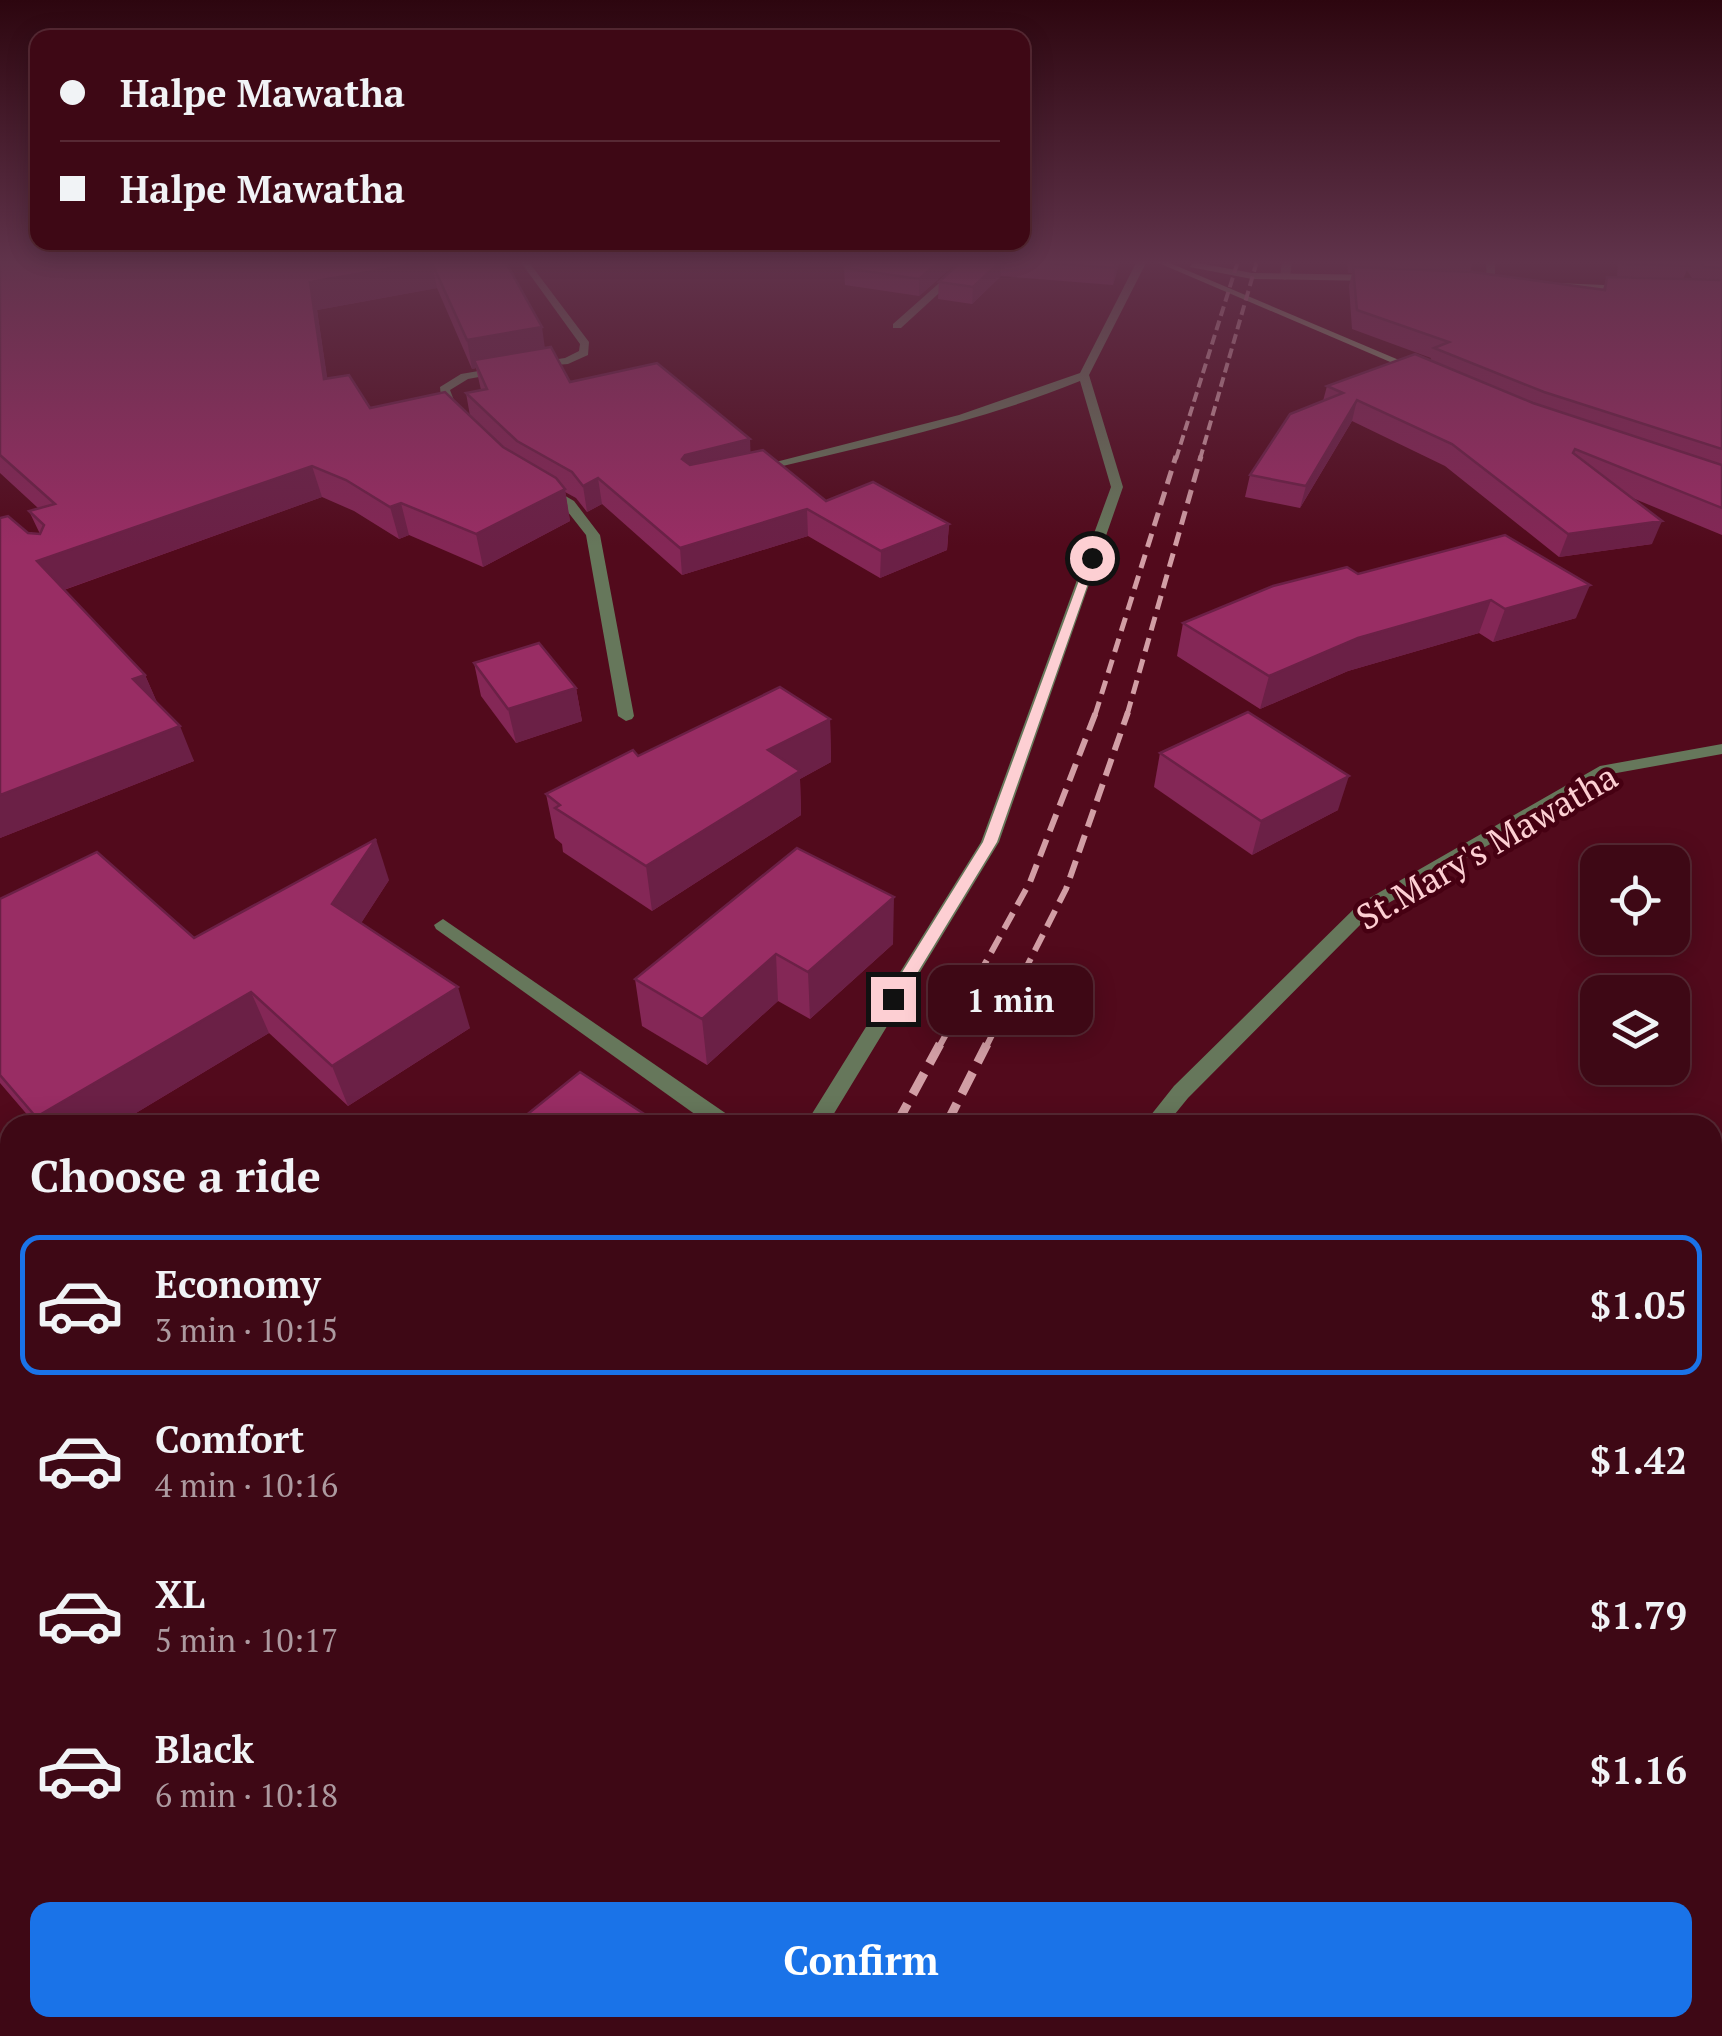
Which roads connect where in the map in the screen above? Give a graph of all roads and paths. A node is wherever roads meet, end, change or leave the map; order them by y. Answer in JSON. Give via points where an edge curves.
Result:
{"nodes":[{"id":1,"x":578,"y":356,"type":"edge"},
{"id":2,"x":1094,"y":356,"type":"edge"},
{"id":3,"x":1385,"y":356,"type":"edge"},
{"id":4,"x":1084,"y":375,"type":"junction"},
{"id":5,"x":1442,"y":380,"type":"edge"},
{"id":6,"x":462,"y":420,"type":"edge"},
{"id":7,"x":732,"y":475,"type":"edge"},
{"id":8,"x":529,"y":480,"type":"edge"},
{"id":9,"x":626,"y":716,"type":"dead end"},
{"id":10,"x":1722,"y":750,"type":"edge"},
{"id":11,"x":443,"y":925,"type":"dead end"},
{"id":12,"x":712,"y":1115,"type":"edge"},
{"id":13,"x":822,"y":1115,"type":"edge"},
{"id":14,"x":1162,"y":1115,"type":"edge"}],
"edges":[{"from":1,"to":6,"type":"street","via":[[465,376],[444,389],[448,407]]},
{"from":2,"to":4,"type":"street"},
{"from":3,"to":5,"type":"street"},
{"from":4,"to":7,"type":"street","via":[[903,433]]},
{"from":4,"to":13,"type":"street","via":[[1117,488],[1104,525],[990,842]]},
{"from":8,"to":9,"type":"street","via":[[569,504],[593,536]]},
{"from":10,"to":14,"type":"street","name":"St.Mary's Mawatha","via":[[1606,770],[1366,908]]},
{"from":11,"to":12,"type":"street"}]}
